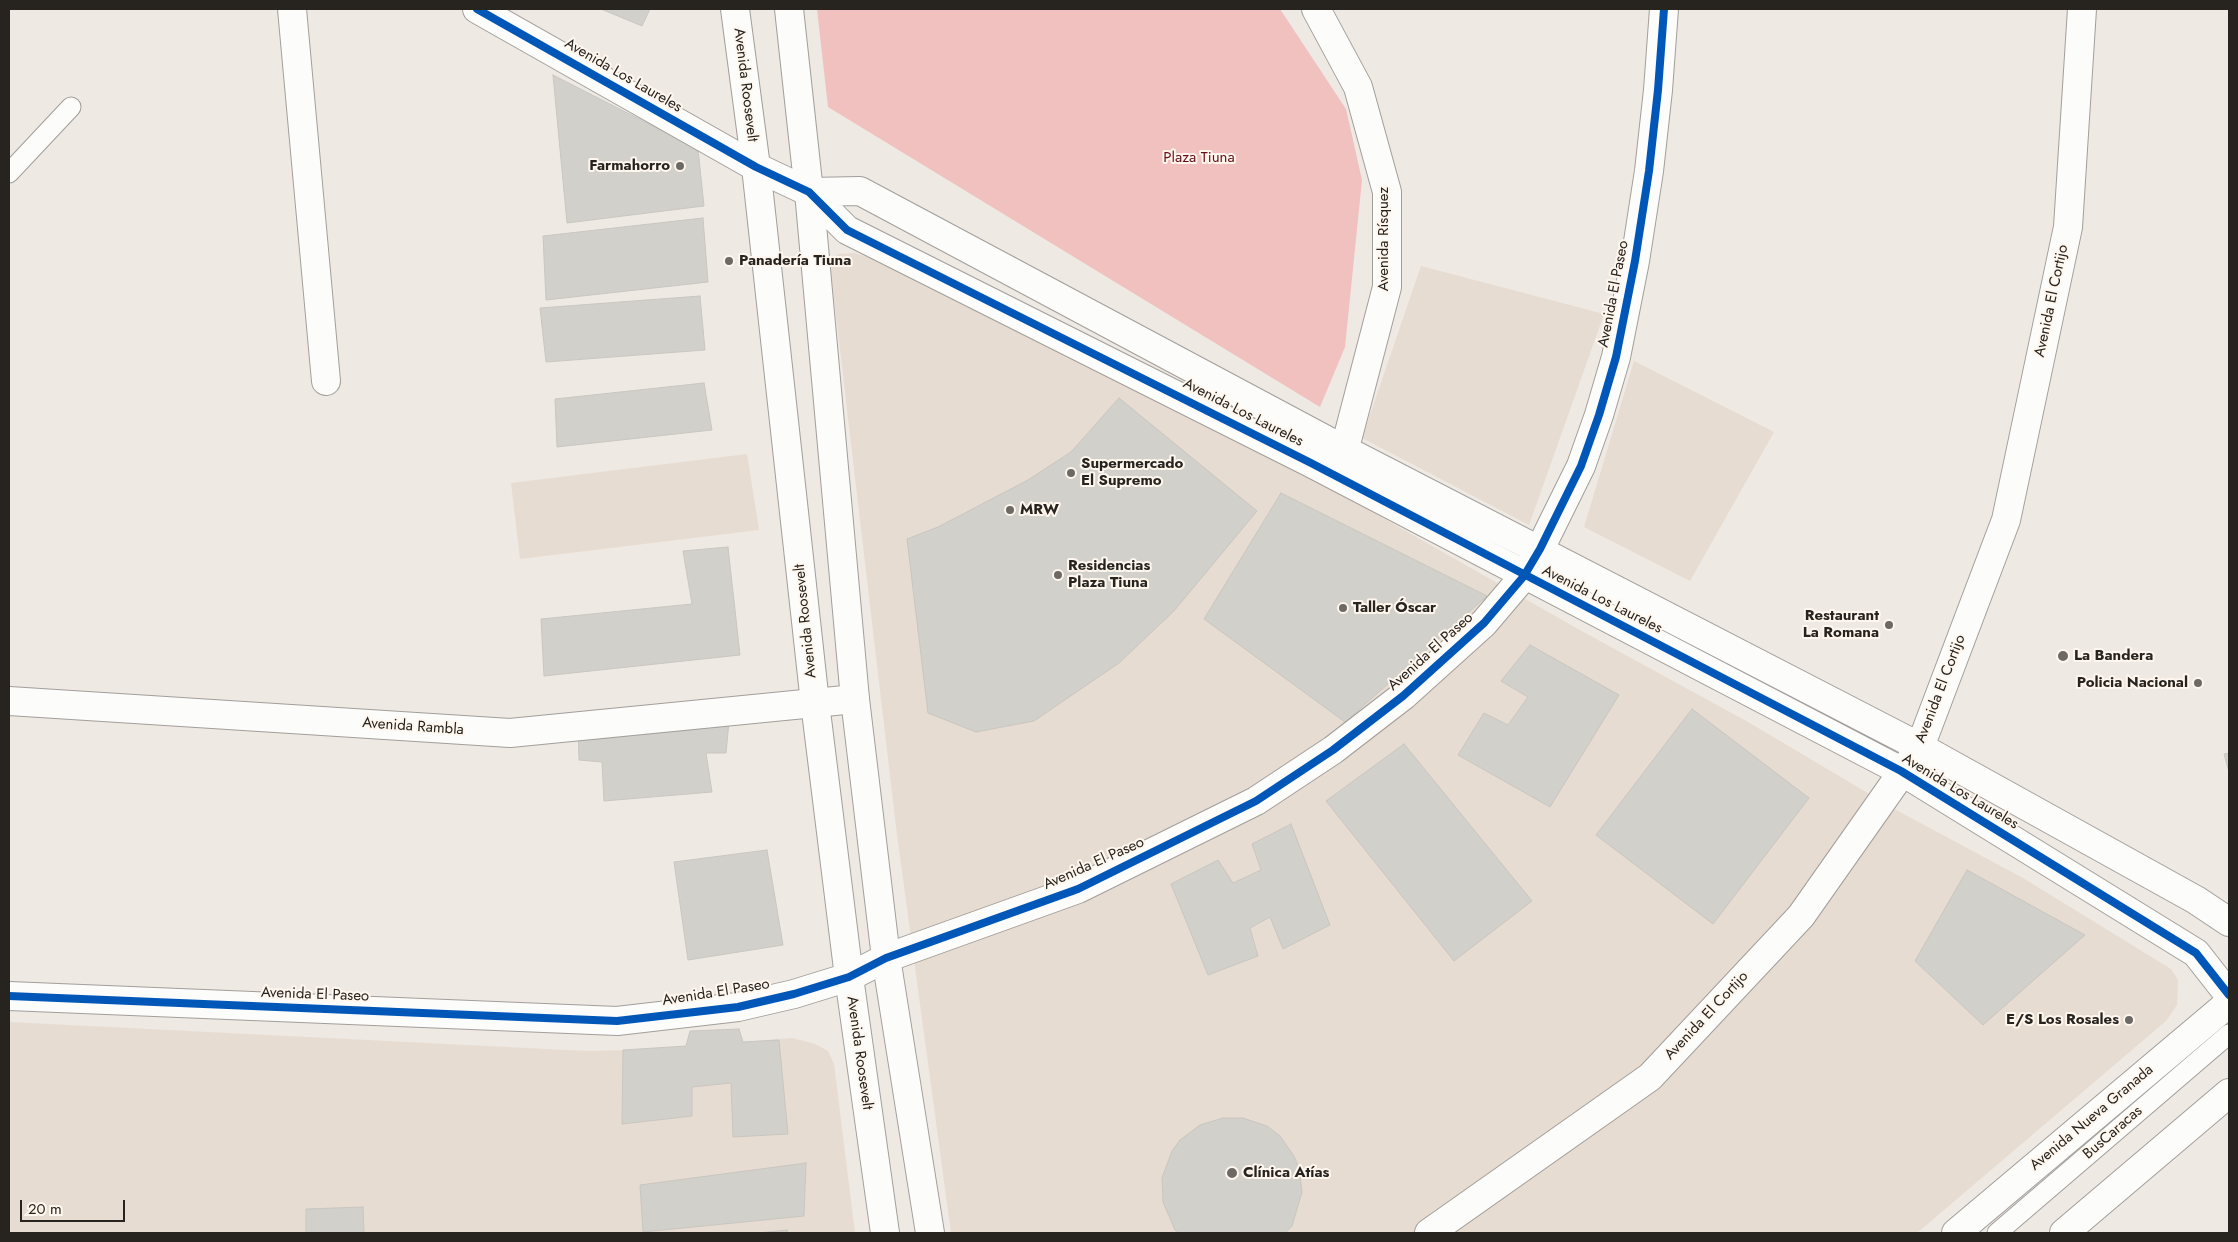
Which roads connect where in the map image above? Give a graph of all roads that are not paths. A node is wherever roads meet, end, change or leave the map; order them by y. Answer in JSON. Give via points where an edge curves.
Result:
{"nodes":[{"id":1,"x":292,"y":9,"type":"edge"},
{"id":2,"x":477,"y":9,"type":"edge"},
{"id":3,"x":735,"y":9,"type":"edge"},
{"id":4,"x":789,"y":9,"type":"edge"},
{"id":5,"x":1316,"y":9,"type":"edge"},
{"id":6,"x":1664,"y":9,"type":"edge"},
{"id":7,"x":2082,"y":9,"type":"edge"},
{"id":8,"x":71,"y":107,"type":"dead end"},
{"id":9,"x":756,"y":167,"type":"junction"},
{"id":10,"x":9,"y":173,"type":"edge"},
{"id":11,"x":809,"y":192,"type":"junction"},
{"id":12,"x":326,"y":381,"type":"dead end"},
{"id":13,"x":1345,"y":450,"type":"junction"},
{"id":14,"x":1337,"y":477,"type":"junction"},
{"id":15,"x":1540,"y":550,"type":"junction"},
{"id":16,"x":1524,"y":576,"type":"junction"},
{"id":17,"x":855,"y":699,"type":"junction"},
{"id":18,"x":9,"y":701,"type":"edge"},
{"id":19,"x":816,"y":703,"type":"junction"},
{"id":20,"x":1920,"y":747,"type":"junction"},
{"id":21,"x":1901,"y":771,"type":"junction"},
{"id":22,"x":2196,"y":900,"type":"junction"},
{"id":23,"x":2229,"y":904,"type":"edge"},
{"id":24,"x":2229,"y":922,"type":"edge"},
{"id":25,"x":886,"y":958,"type":"junction"},
{"id":26,"x":849,"y":977,"type":"junction"},
{"id":27,"x":9,"y":996,"type":"edge"},
{"id":28,"x":2229,"y":996,"type":"edge"},
{"id":29,"x":2229,"y":1003,"type":"edge"},
{"id":30,"x":2229,"y":1034,"type":"edge"},
{"id":31,"x":2229,"y":1093,"type":"edge"},
{"id":32,"x":884,"y":1233,"type":"edge"},
{"id":33,"x":930,"y":1233,"type":"edge"},
{"id":34,"x":1429,"y":1233,"type":"edge"},
{"id":35,"x":1956,"y":1233,"type":"edge"},
{"id":36,"x":1997,"y":1233,"type":"edge"},
{"id":37,"x":2064,"y":1233,"type":"edge"}],
"edges":[{"from":1,"to":12,"type":"street"},
{"from":2,"to":9,"type":"street","name":"Avenida Los Laureles"},
{"from":3,"to":9,"type":"street","name":"Avenida Roosevelt"},
{"from":4,"to":11,"type":"street"},
{"from":5,"to":13,"type":"street","name":"Avenida Rísquez","via":[[1358,87],[1387,192],[1388,287]]},
{"from":6,"to":15,"type":"street","name":"Avenida El Paseo","via":[[1649,171],[1618,348],[1580,466]]},
{"from":7,"to":20,"type":"street","name":"Avenida El Cortijo","via":[[2068,227],[2006,520]]},
{"from":8,"to":10,"type":"lane"},
{"from":9,"to":11,"type":"street","name":"Avenida Los Laureles"},
{"from":9,"to":19,"type":"street","name":"Avenida Roosevelt"},
{"from":11,"to":13,"type":"street","name":"Avenida Los Laureles","via":[[860,191]]},
{"from":11,"to":14,"type":"street","name":"Avenida Los Laureles","via":[[847,230]]},
{"from":11,"to":17,"type":"street"},
{"from":13,"to":14,"type":"street","name":"Avenida Rísquez"},
{"from":13,"to":15,"type":"street","name":"Avenida Los Laureles"},
{"from":14,"to":16,"type":"street","name":"Avenida Los Laureles"},
{"from":15,"to":16,"type":"street","name":"Avenida El Paseo"},
{"from":15,"to":20,"type":"street","name":"Avenida Los Laureles"},
{"from":16,"to":21,"type":"street","name":"Avenida Los Laureles"},
{"from":16,"to":25,"type":"street","name":"Avenida El Paseo","via":[[1484,623],[1404,696],[1333,750],[1256,801],[1078,889]]},
{"from":17,"to":19,"type":"street","name":"Avenida Rambla"},
{"from":17,"to":25,"type":"street"},
{"from":18,"to":19,"type":"street","name":"Avenida Rambla","via":[[510,733]]},
{"from":19,"to":26,"type":"street","name":"Avenida Roosevelt"},
{"from":20,"to":21,"type":"street","name":"Avenida El Cortijo"},
{"from":20,"to":22,"type":"street","name":"Avenida Los Laureles"},
{"from":21,"to":28,"type":"street","name":"Avenida Los Laureles","via":[[2196,953]]},
{"from":21,"to":34,"type":"street","name":"Avenida El Cortijo","via":[[1801,916],[1650,1077]]},
{"from":22,"to":23,"type":"street"},
{"from":22,"to":24,"type":"street","name":"Avenida Los Laureles"},
{"from":25,"to":26,"type":"street","name":"Avenida El Paseo"},
{"from":25,"to":33,"type":"street"},
{"from":26,"to":27,"type":"street","name":"Avenida El Paseo","via":[[738,1007],[617,1021]]},
{"from":26,"to":32,"type":"street","name":"Avenida Roosevelt"},
{"from":29,"to":35,"type":"street","name":"Avenida Nueva Granada"},
{"from":30,"to":36,"type":"lane","name":"BusCaracas"},
{"from":31,"to":37,"type":"street"}]}
